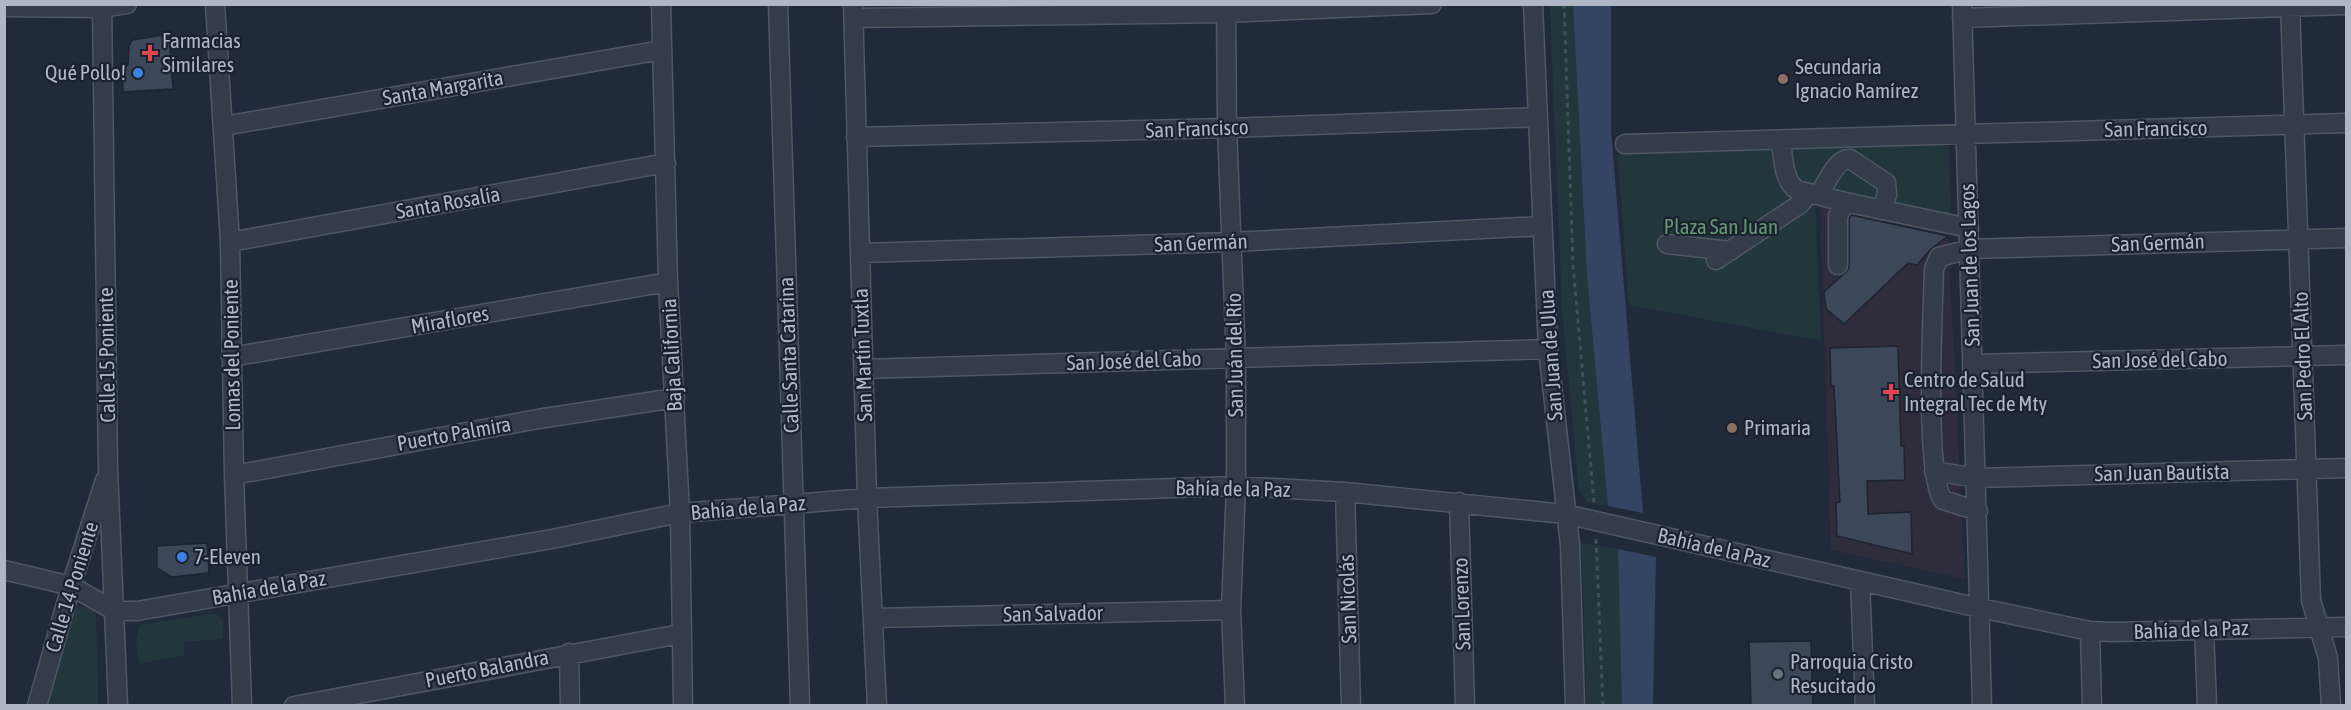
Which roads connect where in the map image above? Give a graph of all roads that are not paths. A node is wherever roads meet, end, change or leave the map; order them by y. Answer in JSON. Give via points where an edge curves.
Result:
{"nodes":[{"id":1,"x":128,"y":4,"type":"edge"},
{"id":2,"x":215,"y":4,"type":"edge"},
{"id":3,"x":662,"y":4,"type":"edge"},
{"id":4,"x":778,"y":4,"type":"edge"},
{"id":5,"x":1432,"y":4,"type":"edge"},
{"id":6,"x":1533,"y":4,"type":"edge"},
{"id":7,"x":2346,"y":5,"type":"edge"},
{"id":8,"x":102,"y":6,"type":"edge"},
{"id":9,"x":2290,"y":6,"type":"edge"},
{"id":10,"x":4,"y":7,"type":"edge"},
{"id":11,"x":1226,"y":8,"type":"edge"},
{"id":12,"x":854,"y":11,"type":"edge"},
{"id":13,"x":1962,"y":11,"type":"edge"},
{"id":14,"x":662,"y":50,"type":"junction"},
{"id":15,"x":1537,"y":117,"type":"junction"},
{"id":16,"x":2346,"y":123,"type":"edge"},
{"id":17,"x":224,"y":126,"type":"junction"},
{"id":18,"x":2294,"y":126,"type":"junction"},
{"id":19,"x":1227,"y":128,"type":"junction"},
{"id":20,"x":1966,"y":134,"type":"junction"},
{"id":21,"x":856,"y":137,"type":"junction"},
{"id":22,"x":1780,"y":140,"type":"junction"},
{"id":23,"x":1625,"y":144,"type":"dead end"},
{"id":24,"x":666,"y":163,"type":"junction"},
{"id":25,"x":1814,"y":194,"type":"junction"},
{"id":26,"x":1845,"y":202,"type":"junction"},
{"id":27,"x":1881,"y":210,"type":"junction"},
{"id":28,"x":1542,"y":225,"type":"junction"},
{"id":29,"x":1969,"y":238,"type":"junction"},
{"id":30,"x":2346,"y":238,"type":"edge"},
{"id":31,"x":2299,"y":239,"type":"junction"},
{"id":32,"x":230,"y":242,"type":"junction"},
{"id":33,"x":1232,"y":242,"type":"junction"},
{"id":34,"x":1667,"y":244,"type":"dead end"},
{"id":35,"x":860,"y":253,"type":"junction"},
{"id":36,"x":1838,"y":265,"type":"dead end"},
{"id":37,"x":668,"y":282,"type":"junction"},
{"id":38,"x":1548,"y":349,"type":"junction"},
{"id":39,"x":2346,"y":355,"type":"edge"},
{"id":40,"x":231,"y":357,"type":"junction"},
{"id":41,"x":2303,"y":357,"type":"junction"},
{"id":42,"x":1236,"y":358,"type":"junction"},
{"id":43,"x":1973,"y":364,"type":"junction"},
{"id":44,"x":863,"y":369,"type":"junction"},
{"id":45,"x":675,"y":398,"type":"junction"},
{"id":46,"x":2346,"y":468,"type":"edge"},
{"id":47,"x":108,"y":469,"type":"junction"},
{"id":48,"x":2307,"y":470,"type":"junction"},
{"id":49,"x":1934,"y":471,"type":"junction"},
{"id":50,"x":234,"y":475,"type":"junction"},
{"id":51,"x":1977,"y":478,"type":"junction"},
{"id":52,"x":1236,"y":486,"type":"junction"},
{"id":53,"x":1345,"y":492,"type":"junction"},
{"id":54,"x":867,"y":498,"type":"junction"},
{"id":55,"x":1459,"y":502,"type":"junction"},
{"id":56,"x":794,"y":504,"type":"junction"},
{"id":57,"x":1978,"y":511,"type":"junction"},
{"id":58,"x":680,"y":513,"type":"junction"},
{"id":59,"x":1565,"y":514,"type":"junction"},
{"id":60,"x":4,"y":570,"type":"edge"},
{"id":61,"x":1860,"y":581,"type":"junction"},
{"id":62,"x":71,"y":586,"type":"junction"},
{"id":63,"x":238,"y":593,"type":"junction"},
{"id":64,"x":1980,"y":608,"type":"junction"},
{"id":65,"x":1231,"y":610,"type":"junction"},
{"id":66,"x":115,"y":611,"type":"junction"},
{"id":67,"x":874,"y":618,"type":"junction"},
{"id":68,"x":2319,"y":627,"type":"junction"},
{"id":69,"x":2346,"y":627,"type":"edge"},
{"id":70,"x":2204,"y":629,"type":"junction"},
{"id":71,"x":2090,"y":631,"type":"junction"},
{"id":72,"x":680,"y":634,"type":"junction"},
{"id":73,"x":568,"y":653,"type":"junction"},
{"id":74,"x":37,"y":705,"type":"edge"},
{"id":75,"x":118,"y":705,"type":"edge"},
{"id":76,"x":242,"y":705,"type":"edge"},
{"id":77,"x":294,"y":705,"type":"edge"},
{"id":78,"x":570,"y":705,"type":"edge"},
{"id":79,"x":683,"y":705,"type":"edge"},
{"id":80,"x":800,"y":705,"type":"edge"},
{"id":81,"x":878,"y":705,"type":"edge"},
{"id":82,"x":1235,"y":705,"type":"edge"},
{"id":83,"x":1351,"y":705,"type":"edge"},
{"id":84,"x":1465,"y":705,"type":"edge"},
{"id":85,"x":1575,"y":705,"type":"edge"},
{"id":86,"x":1865,"y":705,"type":"edge"},
{"id":87,"x":1982,"y":705,"type":"edge"},
{"id":88,"x":2092,"y":705,"type":"edge"},
{"id":89,"x":2207,"y":705,"type":"edge"},
{"id":90,"x":2331,"y":705,"type":"edge"}],
"edges":[{"from":1,"to":8,"type":"street"},
{"from":2,"to":17,"type":"street","name":"Lomas del Poniente"},
{"from":3,"to":14,"type":"street","name":"Baja California"},
{"from":4,"to":56,"type":"street","name":"Calle Santa Catarina"},
{"from":5,"to":11,"type":"street"},
{"from":6,"to":15,"type":"street","name":"San Juan de Ulua"},
{"from":7,"to":9,"type":"street"},
{"from":8,"to":10,"type":"street"},
{"from":8,"to":47,"type":"street","name":"Calle 15 Poniente"},
{"from":9,"to":13,"type":"street"},
{"from":9,"to":18,"type":"street","name":"San Pedro El Alto"},
{"from":11,"to":12,"type":"street"},
{"from":11,"to":19,"type":"street","name":"San Juán del Río"},
{"from":12,"to":21,"type":"street","name":"San Martín Tuxtla"},
{"from":13,"to":20,"type":"street","name":"San Juan de los Lagos"},
{"from":14,"to":17,"type":"street","name":"Santa Margarita"},
{"from":14,"to":24,"type":"street","name":"Baja California"},
{"from":15,"to":19,"type":"street","name":"San Francisco"},
{"from":15,"to":28,"type":"street","name":"San Juan de Ulua"},
{"from":16,"to":18,"type":"street","name":"San Francisco"},
{"from":17,"to":32,"type":"street","name":"Lomas del Poniente"},
{"from":18,"to":20,"type":"street","name":"San Francisco"},
{"from":18,"to":31,"type":"street","name":"San Pedro El Alto"},
{"from":19,"to":21,"type":"street","name":"San Francisco"},
{"from":19,"to":33,"type":"street","name":"San Juán del Río"},
{"from":20,"to":22,"type":"street","name":"San Francisco"},
{"from":20,"to":29,"type":"street","name":"San Juan de los Lagos"},
{"from":21,"to":35,"type":"street","name":"San Martín Tuxtla"},
{"from":22,"to":23,"type":"street","name":"San Francisco"},
{"from":22,"to":25,"type":"street","via":[[1791,186]]},
{"from":24,"to":32,"type":"street","name":"Santa Rosalía"},
{"from":24,"to":37,"type":"street","name":"Baja California"},
{"from":25,"to":26,"type":"street"},
{"from":25,"to":27,"type":"street","via":[[1839,162],[1850,159],[1886,183],[1887,195]]},
{"from":25,"to":34,"type":"street","via":[[1723,255]]},
{"from":26,"to":27,"type":"street"},
{"from":26,"to":36,"type":"street","via":[[1838,216]]},
{"from":27,"to":29,"type":"street"},
{"from":28,"to":33,"type":"street","name":"San Germán"},
{"from":28,"to":38,"type":"street","name":"San Juan de Ulua"},
{"from":29,"to":31,"type":"street","name":"San Germán"},
{"from":29,"to":43,"type":"street","name":"San Juan de los Lagos"},
{"from":29,"to":49,"type":"street","via":[[1939,257],[1934,269]]},
{"from":30,"to":31,"type":"street","name":"San Germán"},
{"from":31,"to":41,"type":"street","name":"San Pedro El Alto"},
{"from":32,"to":40,"type":"street","name":"Lomas del Poniente"},
{"from":33,"to":35,"type":"street","name":"San Germán"},
{"from":33,"to":42,"type":"street","name":"San Juán del Río"},
{"from":35,"to":44,"type":"street","name":"San Martín Tuxtla"},
{"from":37,"to":40,"type":"street","name":"Miraflores"},
{"from":37,"to":45,"type":"street","name":"Baja California"},
{"from":38,"to":42,"type":"street","name":"San José del Cabo"},
{"from":38,"to":59,"type":"street","name":"San Juan de Ulua"},
{"from":39,"to":41,"type":"street","name":"San José del Cabo"},
{"from":40,"to":50,"type":"street","name":"Lomas del Poniente"},
{"from":41,"to":43,"type":"street","name":"San José del Cabo"},
{"from":41,"to":48,"type":"street","name":"San Pedro El Alto"},
{"from":42,"to":44,"type":"street","name":"San José del Cabo"},
{"from":42,"to":52,"type":"street","name":"San Juán del Río"},
{"from":43,"to":51,"type":"street","name":"San Juan de los Lagos"},
{"from":44,"to":54,"type":"street","name":"San Martín Tuxtla"},
{"from":45,"to":50,"type":"street","name":"Puerto Palmira"},
{"from":45,"to":58,"type":"street","name":"Baja California"},
{"from":46,"to":48,"type":"street","name":"San Juan Bautista"},
{"from":47,"to":62,"type":"street","name":"Calle 14 Poniente"},
{"from":47,"to":66,"type":"street","name":"Calle 15 Poniente"},
{"from":48,"to":51,"type":"street","name":"San Juan Bautista"},
{"from":48,"to":68,"type":"street","name":"San Pedro El Alto","via":[[2311,600]]},
{"from":49,"to":51,"type":"street","name":"San Juan Bautista"},
{"from":49,"to":57,"type":"street","via":[[1943,500]]},
{"from":50,"to":63,"type":"street","name":"Lomas del Poniente"},
{"from":51,"to":57,"type":"street","name":"San Juan de los Lagos"},
{"from":52,"to":53,"type":"street","name":"Bahía de la Paz"},
{"from":52,"to":54,"type":"street","name":"Bahía de la Paz"},
{"from":52,"to":65,"type":"street","name":"San Juán del Río"},
{"from":53,"to":55,"type":"street","name":"Bahía de la Paz"},
{"from":53,"to":83,"type":"street","name":"San Nicolás"},
{"from":54,"to":56,"type":"street","name":"Bahía de la Paz"},
{"from":54,"to":67,"type":"street","name":"San Martín Tuxtla"},
{"from":55,"to":59,"type":"street","name":"Bahía de la Paz"},
{"from":55,"to":84,"type":"street","name":"San Lorenzo"},
{"from":56,"to":58,"type":"street","name":"Bahía de la Paz"},
{"from":56,"to":80,"type":"street","name":"Calle Santa Catarina"},
{"from":57,"to":64,"type":"street","name":"San Juan de los Lagos"},
{"from":58,"to":63,"type":"street","name":"Bahía de la Paz"},
{"from":58,"to":72,"type":"street","name":"Baja California"},
{"from":59,"to":61,"type":"street","name":"Bahía de la Paz"},
{"from":59,"to":85,"type":"street","name":"San Juan de Ulua","via":[[1570,545]]},
{"from":60,"to":62,"type":"street"},
{"from":61,"to":64,"type":"street","name":"Bahía de la Paz"},
{"from":61,"to":86,"type":"street"},
{"from":62,"to":66,"type":"street"},
{"from":62,"to":74,"type":"street","name":"Calle 14 Poniente"},
{"from":63,"to":66,"type":"street","name":"Bahía de la Paz"},
{"from":63,"to":76,"type":"street","name":"Lomas del Poniente"},
{"from":64,"to":71,"type":"street","name":"Bahía de la Paz"},
{"from":64,"to":87,"type":"street","name":"San Juan de los Lagos"},
{"from":65,"to":67,"type":"street","name":"San Salvador"},
{"from":65,"to":82,"type":"street","name":"San Juán del Río"},
{"from":66,"to":75,"type":"street","name":"Calle 15 Poniente"},
{"from":67,"to":81,"type":"street","name":"San Martín Tuxtla"},
{"from":68,"to":69,"type":"street","name":"Bahía de la Paz"},
{"from":68,"to":70,"type":"street","name":"Bahía de la Paz"},
{"from":68,"to":90,"type":"street","name":"San Pedro El Alto","via":[[2328,658]]},
{"from":70,"to":71,"type":"street","name":"Bahía de la Paz"},
{"from":70,"to":89,"type":"street"},
{"from":71,"to":88,"type":"street"},
{"from":72,"to":73,"type":"street","name":"Puerto Balandra"},
{"from":72,"to":79,"type":"street","name":"Baja California"},
{"from":73,"to":77,"type":"street","name":"Puerto Balandra"},
{"from":73,"to":78,"type":"street"}]}
